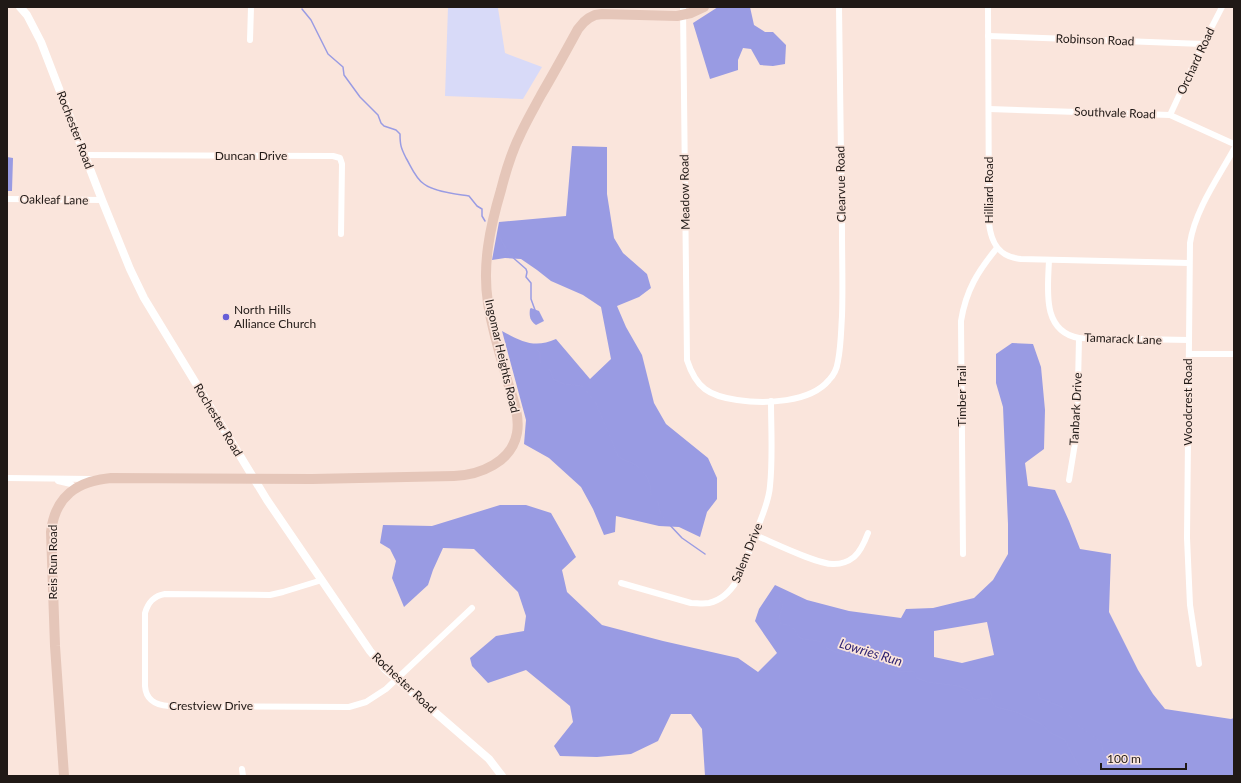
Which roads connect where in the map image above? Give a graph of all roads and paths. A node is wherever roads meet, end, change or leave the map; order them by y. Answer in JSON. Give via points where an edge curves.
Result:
{"nodes":[{"id":1,"x":20,"y":7,"type":"edge"},
{"id":2,"x":251,"y":7,"type":"edge"},
{"id":3,"x":704,"y":7,"type":"edge"},
{"id":4,"x":839,"y":7,"type":"edge"},
{"id":5,"x":988,"y":7,"type":"edge"},
{"id":6,"x":1222,"y":7,"type":"edge"},
{"id":7,"x":683,"y":11,"type":"edge"},
{"id":8,"x":988,"y":36,"type":"junction"},
{"id":9,"x":250,"y":40,"type":"dead end"},
{"id":10,"x":1203,"y":44,"type":"junction"},
{"id":11,"x":989,"y":109,"type":"junction"},
{"id":12,"x":1170,"y":116,"type":"junction"},
{"id":13,"x":1234,"y":144,"type":"edge"},
{"id":14,"x":1234,"y":149,"type":"edge"},
{"id":15,"x":85,"y":155,"type":"junction"},
{"id":16,"x":7,"y":199,"type":"edge"},
{"id":17,"x":102,"y":200,"type":"junction"},
{"id":18,"x":341,"y":234,"type":"dead end"},
{"id":19,"x":997,"y":248,"type":"junction"},
{"id":20,"x":1049,"y":260,"type":"junction"},
{"id":21,"x":1189,"y":263,"type":"junction"},
{"id":22,"x":1078,"y":338,"type":"junction"},
{"id":23,"x":1189,"y":340,"type":"junction"},
{"id":24,"x":1189,"y":354,"type":"junction"},
{"id":25,"x":1234,"y":354,"type":"edge"},
{"id":26,"x":693,"y":376,"type":"joint"},
{"id":27,"x":771,"y":401,"type":"junction"},
{"id":28,"x":7,"y":478,"type":"edge"},
{"id":29,"x":47,"y":478,"type":"junction"},
{"id":30,"x":102,"y":479,"type":"junction"},
{"id":31,"x":254,"y":479,"type":"junction"},
{"id":32,"x":1069,"y":480,"type":"dead end"},
{"id":33,"x":76,"y":488,"type":"junction"},
{"id":34,"x":868,"y":533,"type":"dead end"},
{"id":35,"x":755,"y":535,"type":"junction"},
{"id":36,"x":963,"y":554,"type":"dead end"},
{"id":37,"x":322,"y":580,"type":"junction"},
{"id":38,"x":621,"y":583,"type":"dead end"},
{"id":39,"x":472,"y":608,"type":"dead end"},
{"id":40,"x":1199,"y":664,"type":"dead end"},
{"id":41,"x":396,"y":678,"type":"junction"},
{"id":42,"x":242,"y":769,"type":"dead end"},
{"id":43,"x":64,"y":776,"type":"edge"},
{"id":44,"x":243,"y":776,"type":"edge"},
{"id":45,"x":502,"y":776,"type":"edge"}],
"edges":[{"from":1,"to":15,"type":"street","name":"Rochester Road","via":[[42,42]]},
{"from":2,"to":9,"type":"street"},
{"from":3,"to":7,"type":"main road","name":"Ingomar Heights Road"},
{"from":4,"to":27,"type":"street","name":"Clearvue Road","via":[[843,284],[841,345],[836,369],[829,380],[819,388],[797,398]]},
{"from":5,"to":8,"type":"street","name":"Hilliard Road"},
{"from":6,"to":10,"type":"street","name":"Orchard Road"},
{"from":7,"to":26,"type":"street","name":"Meadow Road","via":[[686,352]]},
{"from":7,"to":31,"type":"main road","name":"Ingomar Heights Road","via":[[669,16],[607,13],[589,18],[578,29],[515,144],[494,213],[486,261],[488,303],[493,329],[517,418],[515,439],[504,456],[488,469],[462,476]]},
{"from":8,"to":10,"type":"street","name":"Robinson Road"},
{"from":8,"to":11,"type":"street","name":"Hilliard Road"},
{"from":10,"to":12,"type":"street","name":"Orchard Road"},
{"from":11,"to":12,"type":"street","name":"Southvale Road"},
{"from":11,"to":19,"type":"street","name":"Hilliard Road","via":[[989,223],[991,237]]},
{"from":12,"to":13,"type":"street","name":"Southvale Road"},
{"from":14,"to":21,"type":"street","name":"Woodcrest Road","via":[[1197,216],[1191,233]]},
{"from":15,"to":17,"type":"street","name":"Rochester Road"},
{"from":15,"to":18,"type":"street","name":"Duncan Drive","via":[[340,158]]},
{"from":16,"to":17,"type":"street","name":"Oakleaf Lane"},
{"from":17,"to":31,"type":"street","name":"Rochester Road","via":[[144,298]]},
{"from":19,"to":20,"type":"street","via":[[1015,258]]},
{"from":19,"to":36,"type":"street","name":"Timber Trail","via":[[972,283],[961,321]]},
{"from":20,"to":21,"type":"street"},
{"from":20,"to":22,"type":"street","name":"Tamarack Lane","via":[[1048,301],[1053,320],[1062,330]]},
{"from":21,"to":23,"type":"street","name":"Woodcrest Road"},
{"from":22,"to":23,"type":"street","name":"Tamarack Lane"},
{"from":22,"to":32,"type":"street","name":"Tanbark Drive","via":[[1077,431]]},
{"from":23,"to":24,"type":"street","name":"Woodcrest Road"},
{"from":24,"to":25,"type":"street"},
{"from":24,"to":40,"type":"street","name":"Woodcrest Road","via":[[1188,583],[1192,628]]},
{"from":26,"to":27,"type":"street","name":"Clearvue Road","via":[[703,388],[716,395],[742,400]]},
{"from":27,"to":35,"type":"street","name":"Salem Drive","via":[[770,486]]},
{"from":28,"to":29,"type":"street"},
{"from":29,"to":30,"type":"street"},
{"from":29,"to":33,"type":"street","via":[[71,484]]},
{"from":30,"to":31,"type":"main road","name":"Reis Run Road"},
{"from":30,"to":33,"type":"main road","name":"Reis Run Road"},
{"from":31,"to":37,"type":"street","name":"Rochester Road"},
{"from":33,"to":43,"type":"main road","name":"Reis Run Road","via":[[57,508],[51,532],[55,646]]},
{"from":34,"to":35,"type":"street","via":[[854,557],[834,564],[817,561]]},
{"from":35,"to":38,"type":"street","name":"Salem Drive","via":[[734,586],[718,600],[691,603]]},
{"from":37,"to":41,"type":"street","name":"Rochester Road","via":[[370,652]]},
{"from":37,"to":41,"type":"street","name":"Crestview Drive","via":[[270,595],[164,594],[156,597],[149,602],[145,613],[145,692],[148,698],[163,705],[349,706],[373,698]]},
{"from":39,"to":41,"type":"street"},
{"from":41,"to":45,"type":"street","name":"Rochester Road","via":[[490,759]]},
{"from":42,"to":44,"type":"street"}]}
